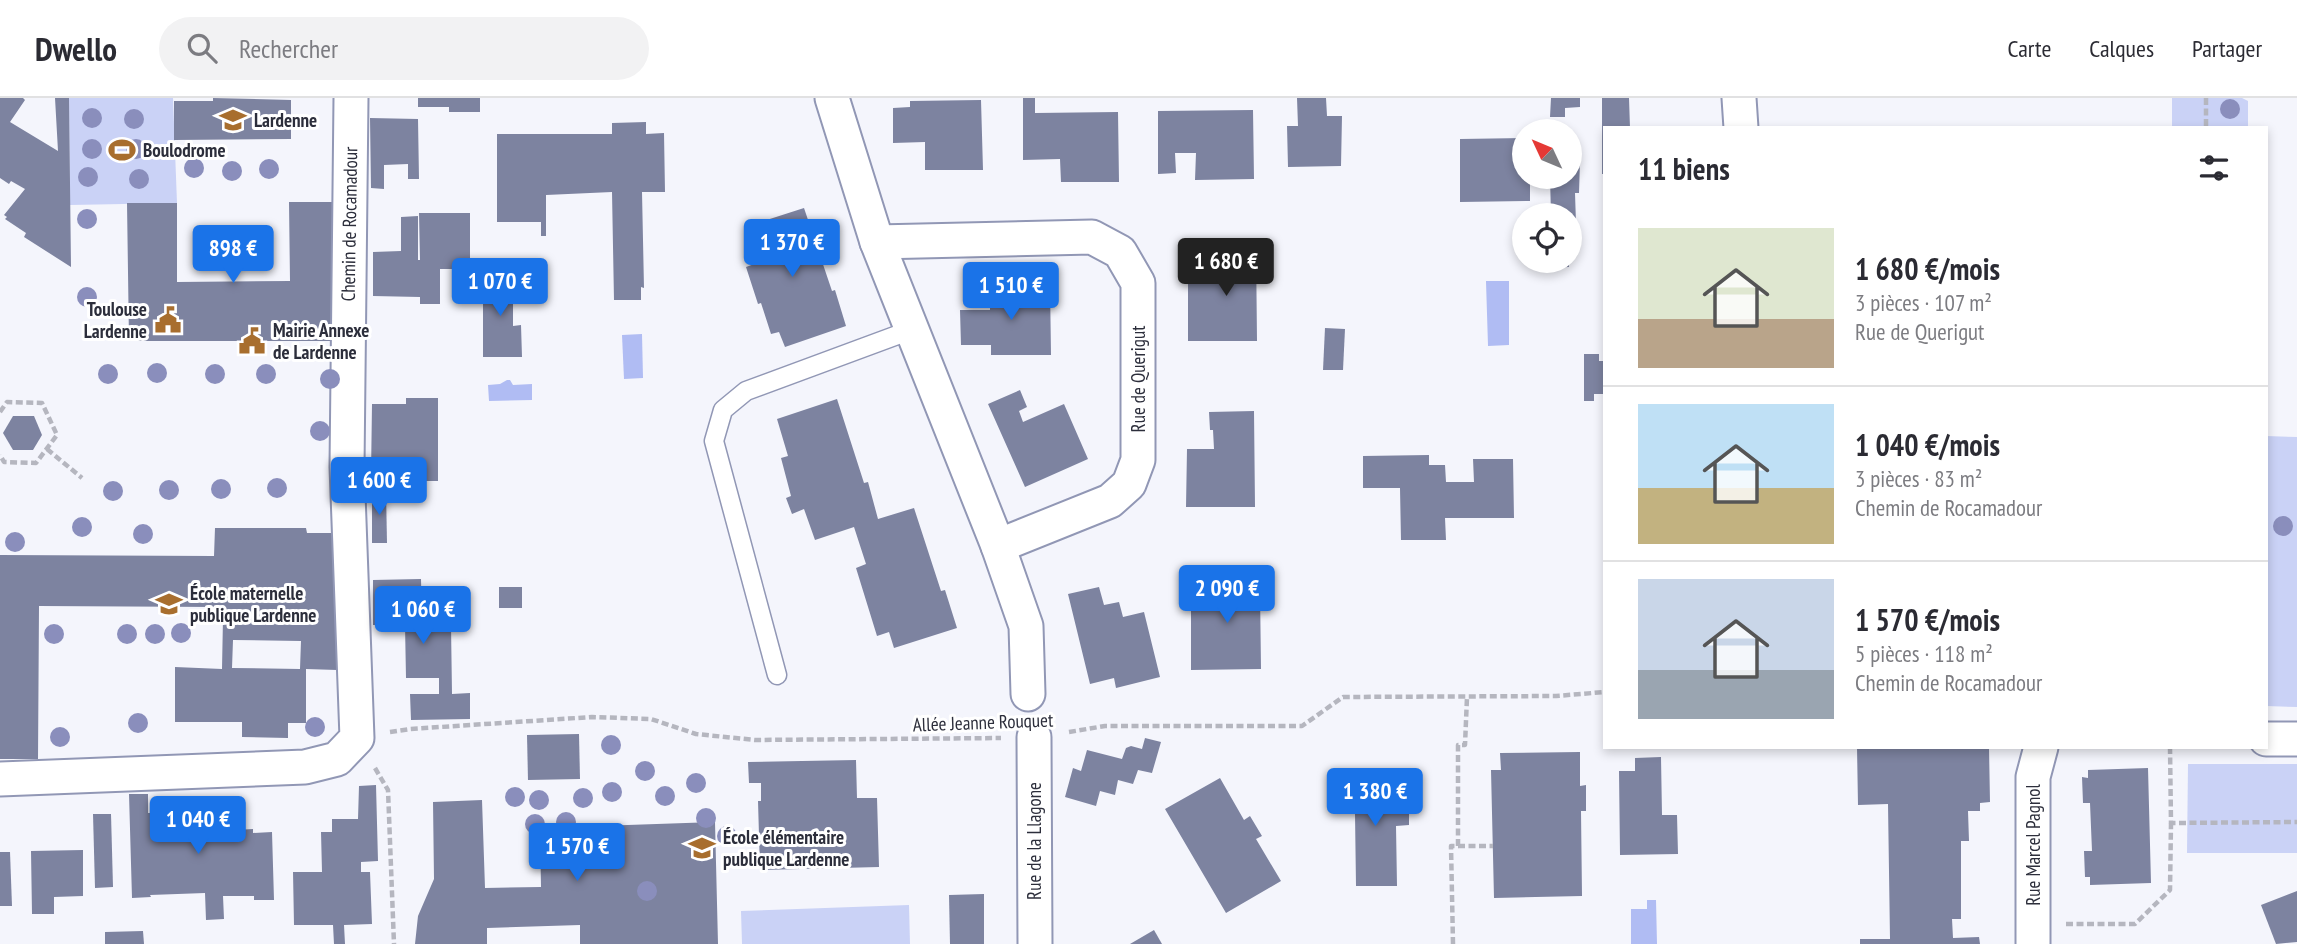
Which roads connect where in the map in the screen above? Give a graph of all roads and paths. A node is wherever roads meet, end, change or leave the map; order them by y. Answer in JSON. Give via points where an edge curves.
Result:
{"nodes":[{"id":1,"x":351,"y":98,"type":"edge"},
{"id":2,"x":832,"y":98,"type":"edge"},
{"id":3,"x":1739,"y":98,"type":"edge"},
{"id":4,"x":2206,"y":98,"type":"edge"},
{"id":5,"x":1741,"y":126,"type":"edge"},
{"id":6,"x":2206,"y":126,"type":"edge"},
{"id":7,"x":877,"y":242,"type":"junction"},
{"id":8,"x":911,"y":330,"type":"junction"},
{"id":9,"x":0,"y":412,"type":"edge"},
{"id":10,"x":47,"y":449,"type":"junction"},
{"id":11,"x":0,"y":455,"type":"edge"},
{"id":12,"x":82,"y":478,"type":"dead end"},
{"id":13,"x":998,"y":546,"type":"junction"},
{"id":14,"x":777,"y":675,"type":"dead end"},
{"id":15,"x":1603,"y":692,"type":"edge"},
{"id":16,"x":1028,"y":694,"type":"dead end"},
{"id":17,"x":1467,"y":697,"type":"junction"},
{"id":18,"x":1034,"y":737,"type":"junction"},
{"id":19,"x":357,"y":738,"type":"junction"},
{"id":20,"x":2268,"y":739,"type":"edge"},
{"id":21,"x":2297,"y":739,"type":"edge"},
{"id":22,"x":2040,"y":749,"type":"edge"},
{"id":23,"x":2170,"y":749,"type":"edge"},
{"id":24,"x":0,"y":779,"type":"edge"},
{"id":25,"x":2297,"y":822,"type":"edge"},
{"id":26,"x":2171,"y":823,"type":"junction"},
{"id":27,"x":1458,"y":846,"type":"junction"},
{"id":28,"x":1493,"y":846,"type":"dead end"},
{"id":29,"x":2043,"y":934,"type":"edge"},
{"id":30,"x":394,"y":944,"type":"edge"},
{"id":31,"x":1035,"y":944,"type":"edge"},
{"id":32,"x":1453,"y":944,"type":"edge"}],
"edges":[{"from":1,"to":19,"type":"street","name":"Chemin de Rocamadour","via":[[347,467]]},
{"from":2,"to":7,"type":"street"},
{"from":3,"to":5,"type":"street"},
{"from":4,"to":6,"type":"path"},
{"from":7,"to":8,"type":"street"},
{"from":7,"to":13,"type":"street","name":"Rue de Querigut","via":[[1092,237],[1120,251],[1138,283],[1138,460],[1129,484],[1110,501]]},
{"from":8,"to":13,"type":"street"},
{"from":8,"to":14,"type":"lane","via":[[746,391],[723,410],[714,441]]},
{"from":9,"to":10,"type":"path","via":[[7,402],[42,403],[57,435]]},
{"from":10,"to":11,"type":"path","via":[[36,463],[4,462]]},
{"from":10,"to":12,"type":"path"},
{"from":13,"to":16,"type":"street","via":[[1026,626]]},
{"from":15,"to":17,"type":"path","name":"Allée Jeanne Rouquet"},
{"from":17,"to":18,"type":"path","name":"Allée Jeanne Rouquet","via":[[1343,698],[1302,726],[1105,726]]},
{"from":17,"to":27,"type":"path","via":[[1465,746],[1458,746]]},
{"from":18,"to":19,"type":"path","name":"Allée Jeanne Rouquet","via":[[755,740],[696,734],[651,719],[592,717],[410,729]]},
{"from":18,"to":31,"type":"street","name":"Rue de la Llagone"},
{"from":19,"to":24,"type":"street","via":[[337,759],[304,767]]},
{"from":19,"to":30,"type":"path","via":[[388,790]]},
{"from":20,"to":21,"type":"street"},
{"from":22,"to":29,"type":"street","name":"Rue Marcel Pagnol","via":[[2033,778]]},
{"from":23,"to":26,"type":"path"},
{"from":25,"to":26,"type":"path"},
{"from":26,"to":29,"type":"path","via":[[2170,890],[2135,924]]},
{"from":27,"to":28,"type":"path"},
{"from":27,"to":32,"type":"path","via":[[1451,846]]}]}
